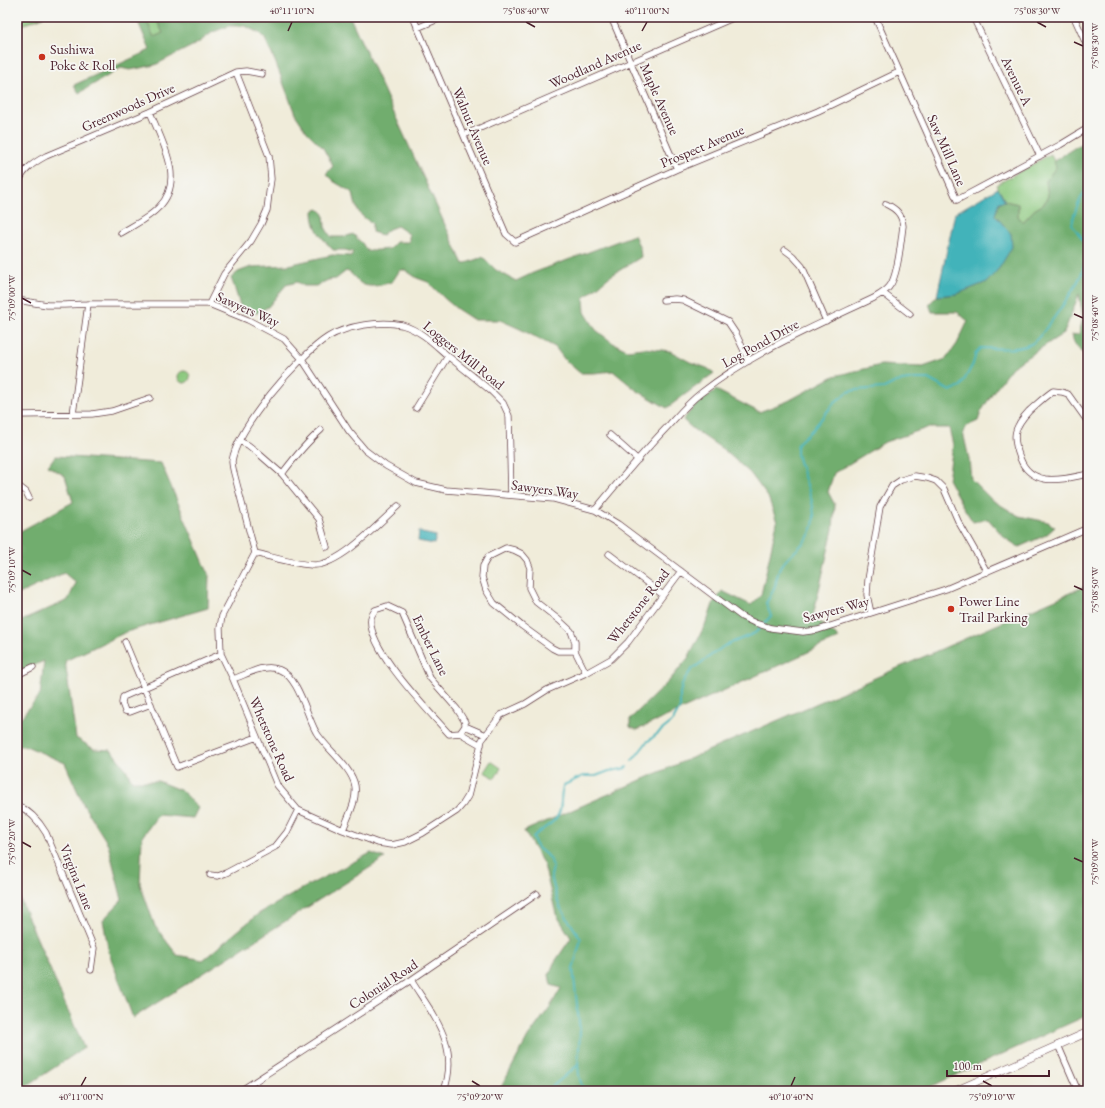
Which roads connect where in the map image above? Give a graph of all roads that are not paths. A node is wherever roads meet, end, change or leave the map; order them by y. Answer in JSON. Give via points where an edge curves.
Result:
{"nodes":[{"id":1,"x":412,"y":17,"type":"edge"},
{"id":2,"x":443,"y":17,"type":"edge"},
{"id":3,"x":611,"y":17,"type":"edge"},
{"id":4,"x":735,"y":17,"type":"edge"},
{"id":5,"x":973,"y":17,"type":"edge"},
{"id":6,"x":1074,"y":17,"type":"edge"},
{"id":7,"x":877,"y":18,"type":"edge"},
{"id":8,"x":417,"y":28,"type":"junction"},
{"id":9,"x":1088,"y":48,"type":"edge"},
{"id":10,"x":630,"y":62,"type":"junction"},
{"id":11,"x":236,"y":72,"type":"junction"},
{"id":12,"x":899,"y":72,"type":"junction"},
{"id":13,"x":262,"y":74,"type":"dead end"},
{"id":14,"x":150,"y":112,"type":"junction"},
{"id":15,"x":1088,"y":128,"type":"edge"},
{"id":16,"x":464,"y":135,"type":"junction"},
{"id":17,"x":1040,"y":156,"type":"junction"},
{"id":18,"x":677,"y":169,"type":"junction"},
{"id":19,"x":17,"y":187,"type":"edge"},
{"id":20,"x":886,"y":204,"type":"dead end"},
{"id":21,"x":121,"y":233,"type":"dead end"},
{"id":22,"x":515,"y":242,"type":"joint"},
{"id":23,"x":785,"y":250,"type":"dead end"},
{"id":24,"x":883,"y":293,"type":"junction"},
{"id":25,"x":17,"y":300,"type":"edge"},
{"id":26,"x":663,"y":300,"type":"dead end"},
{"id":27,"x":88,"y":304,"type":"junction"},
{"id":28,"x":209,"y":304,"type":"junction"},
{"id":29,"x":910,"y":314,"type":"dead end"},
{"id":30,"x":826,"y":321,"type":"junction"},
{"id":31,"x":448,"y":356,"type":"junction"},
{"id":32,"x":302,"y":359,"type":"junction"},
{"id":33,"x":749,"y":360,"type":"junction"},
{"id":34,"x":150,"y":398,"type":"dead end"},
{"id":35,"x":416,"y":408,"type":"dead end"},
{"id":36,"x":73,"y":414,"type":"junction"},
{"id":37,"x":17,"y":415,"type":"edge"},
{"id":38,"x":1088,"y":422,"type":"edge"},
{"id":39,"x":321,"y":430,"type":"dead end"},
{"id":40,"x":610,"y":435,"type":"dead end"},
{"id":41,"x":239,"y":441,"type":"junction"},
{"id":42,"x":638,"y":460,"type":"junction"},
{"id":43,"x":282,"y":474,"type":"junction"},
{"id":44,"x":1088,"y":474,"type":"edge"},
{"id":45,"x":17,"y":485,"type":"edge"},
{"id":46,"x":511,"y":496,"type":"junction"},
{"id":47,"x":29,"y":498,"type":"dead end"},
{"id":48,"x":398,"y":506,"type":"dead end"},
{"id":49,"x":595,"y":510,"type":"junction"},
{"id":50,"x":1088,"y":528,"type":"edge"},
{"id":51,"x":327,"y":547,"type":"dead end"},
{"id":52,"x":254,"y":553,"type":"junction"},
{"id":53,"x":609,"y":554,"type":"dead end"},
{"id":54,"x":681,"y":571,"type":"junction"},
{"id":55,"x":987,"y":572,"type":"junction"},
{"id":56,"x":663,"y":595,"type":"junction"},
{"id":57,"x":871,"y":613,"type":"junction"},
{"id":58,"x":125,"y":642,"type":"dead end"},
{"id":59,"x":575,"y":651,"type":"junction"},
{"id":60,"x":221,"y":654,"type":"junction"},
{"id":61,"x":33,"y":667,"type":"dead end"},
{"id":62,"x":586,"y":673,"type":"junction"},
{"id":63,"x":17,"y":675,"type":"edge"},
{"id":64,"x":233,"y":679,"type":"junction"},
{"id":65,"x":144,"y":688,"type":"junction"},
{"id":66,"x":151,"y":704,"type":"junction"},
{"id":67,"x":465,"y":726,"type":"junction"},
{"id":68,"x":460,"y":733,"type":"junction"},
{"id":69,"x":486,"y":735,"type":"junction"},
{"id":70,"x":257,"y":737,"type":"junction"},
{"id":71,"x":481,"y":745,"type":"junction"},
{"id":72,"x":17,"y":805,"type":"edge"},
{"id":73,"x":298,"y":810,"type":"junction"},
{"id":74,"x":343,"y":830,"type":"junction"},
{"id":75,"x":210,"y":875,"type":"dead end"},
{"id":76,"x":537,"y":894,"type":"dead end"},
{"id":77,"x":91,"y":970,"type":"dead end"},
{"id":78,"x":411,"y":980,"type":"junction"},
{"id":79,"x":1088,"y":1032,"type":"edge"},
{"id":80,"x":1058,"y":1045,"type":"junction"},
{"id":81,"x":240,"y":1091,"type":"edge"},
{"id":82,"x":444,"y":1091,"type":"edge"},
{"id":83,"x":955,"y":1091,"type":"edge"},
{"id":84,"x":1078,"y":1091,"type":"edge"}],
"edges":[{"from":1,"to":8,"type":"street","name":"Walnut Avenue"},
{"from":2,"to":8,"type":"street"},
{"from":3,"to":10,"type":"street","name":"Maple Avenue"},
{"from":4,"to":10,"type":"street","name":"Woodland Avenue"},
{"from":5,"to":17,"type":"street","name":"Avenue A"},
{"from":6,"to":9,"type":"street"},
{"from":7,"to":12,"type":"street","name":"Saw Mill Lane"},
{"from":8,"to":16,"type":"street","name":"Walnut Avenue"},
{"from":10,"to":16,"type":"street","name":"Woodland Avenue"},
{"from":10,"to":18,"type":"street","name":"Maple Avenue"},
{"from":11,"to":13,"type":"street","name":"Greenwoods Drive"},
{"from":11,"to":14,"type":"street","name":"Greenwoods Drive"},
{"from":11,"to":28,"type":"street","via":[[269,156],[271,179],[267,210],[261,224],[224,274]]},
{"from":12,"to":17,"type":"street","name":"Saw Mill Lane","via":[[957,200]]},
{"from":12,"to":18,"type":"street","name":"Prospect Avenue","via":[[818,111]]},
{"from":14,"to":19,"type":"street","name":"Greenwoods Drive","via":[[46,156],[23,173]]},
{"from":14,"to":21,"type":"street","via":[[171,164],[170,186],[165,200],[155,211]]},
{"from":15,"to":17,"type":"street","name":"Saw Mill Lane"},
{"from":16,"to":22,"type":"street","name":"Walnut Avenue","via":[[506,234]]},
{"from":18,"to":22,"type":"street","name":"Prospect Avenue"},
{"from":20,"to":24,"type":"street","via":[[898,211],[904,226],[893,280]]},
{"from":23,"to":30,"type":"street","via":[[802,266]]},
{"from":24,"to":29,"type":"street"},
{"from":24,"to":30,"type":"street","name":"Log Pond Drive"},
{"from":25,"to":27,"type":"street","name":"Sawyers Way","via":[[47,305]]},
{"from":26,"to":33,"type":"street","via":[[683,300],[728,322]]},
{"from":27,"to":28,"type":"street","name":"Sawyers Way"},
{"from":27,"to":36,"type":"street"},
{"from":28,"to":32,"type":"street","name":"Sawyers Way","via":[[284,339]]},
{"from":30,"to":33,"type":"street","name":"Log Pond Drive"},
{"from":31,"to":32,"type":"street","name":"Loggers Mill Road","via":[[421,333],[401,325],[381,323],[352,327],[328,337]]},
{"from":31,"to":35,"type":"street"},
{"from":31,"to":46,"type":"street","name":"Loggers Mill Road","via":[[492,392],[503,403],[509,416]]},
{"from":32,"to":41,"type":"street","via":[[288,373]]},
{"from":32,"to":46,"type":"street","name":"Sawyers Way","via":[[349,431],[365,450],[386,466],[424,485],[446,490]]},
{"from":33,"to":42,"type":"street","name":"Log Pond Drive","via":[[700,394]]},
{"from":34,"to":36,"type":"street","via":[[112,412]]},
{"from":36,"to":37,"type":"street"},
{"from":38,"to":44,"type":"street","via":[[1068,394],[1053,391],[1021,420],[1014,436],[1023,466],[1029,472],[1045,479]]},
{"from":39,"to":43,"type":"street","via":[[309,440]]},
{"from":40,"to":42,"type":"street"},
{"from":41,"to":43,"type":"street","via":[[248,445]]},
{"from":41,"to":52,"type":"street","via":[[232,462]]},
{"from":42,"to":49,"type":"street","name":"Log Pond Drive"},
{"from":43,"to":51,"type":"street","via":[[319,519]]},
{"from":45,"to":47,"type":"street"},
{"from":46,"to":49,"type":"street","name":"Sawyers Way","via":[[554,499]]},
{"from":48,"to":52,"type":"street","via":[[344,554],[328,562],[302,564]]},
{"from":49,"to":54,"type":"street","name":"Sawyers Way"},
{"from":50,"to":55,"type":"street","name":"Sawyers Way"},
{"from":52,"to":60,"type":"street","name":"Whetstone Road","via":[[222,616]]},
{"from":53,"to":56,"type":"street"},
{"from":54,"to":56,"type":"street","name":"Whetstone Road"},
{"from":54,"to":57,"type":"street","name":"Sawyers Way","via":[[742,617],[771,628],[803,632],[818,630]]},
{"from":55,"to":57,"type":"street","name":"Sawyers Way","via":[[946,589]]},
{"from":55,"to":57,"type":"street","via":[[958,521],[944,489],[936,481],[927,478],[915,476],[901,480],[892,486],[880,507],[868,580],[867,595]]},
{"from":56,"to":62,"type":"street","name":"Whetstone Road","via":[[628,642],[611,659]]},
{"from":58,"to":65,"type":"street"},
{"from":59,"to":59,"type":"street","via":[[571,631],[536,602],[529,588],[530,568],[522,554],[506,548],[488,557],[483,566],[482,577],[494,603],[552,648],[558,651]]},
{"from":59,"to":62,"type":"street"},
{"from":60,"to":64,"type":"street","name":"Whetstone Road"},
{"from":60,"to":65,"type":"street"},
{"from":61,"to":63,"type":"street"},
{"from":62,"to":69,"type":"street","name":"Whetstone Road","via":[[547,690],[501,715]]},
{"from":64,"to":70,"type":"street","name":"Whetstone Road"},
{"from":64,"to":74,"type":"street","via":[[268,667],[282,670],[291,678],[315,730],[346,769],[355,786],[355,797]]},
{"from":65,"to":66,"type":"street"},
{"from":65,"to":66,"type":"street","via":[[123,697],[125,711],[130,712]]},
{"from":66,"to":70,"type":"street","via":[[177,767]]},
{"from":67,"to":68,"type":"street"},
{"from":67,"to":68,"type":"street","name":"Ember Lane","via":[[457,709],[430,678],[402,613],[387,606],[375,610],[371,618],[372,632],[380,650],[449,734]]},
{"from":67,"to":69,"type":"street"},
{"from":68,"to":71,"type":"street","name":"Ember Lane"},
{"from":69,"to":71,"type":"street","name":"Whetstone Road"},
{"from":70,"to":73,"type":"street","name":"Whetstone Road","via":[[277,785]]},
{"from":71,"to":74,"type":"street","name":"Whetstone Road","via":[[468,796],[463,804],[457,811],[423,833],[392,845],[378,843]]},
{"from":72,"to":77,"type":"street","name":"Virgina Lane","via":[[31,813],[46,833],[94,948]]},
{"from":73,"to":74,"type":"street","name":"Whetstone Road"},
{"from":73,"to":75,"type":"street","via":[[287,832],[275,847],[226,873]]},
{"from":76,"to":78,"type":"street","name":"Colonial Road"},
{"from":78,"to":81,"type":"street","name":"Colonial Road"},
{"from":78,"to":82,"type":"street","via":[[446,1038],[449,1064]]},
{"from":79,"to":80,"type":"street"},
{"from":80,"to":83,"type":"street"},
{"from":80,"to":84,"type":"street"}]}
